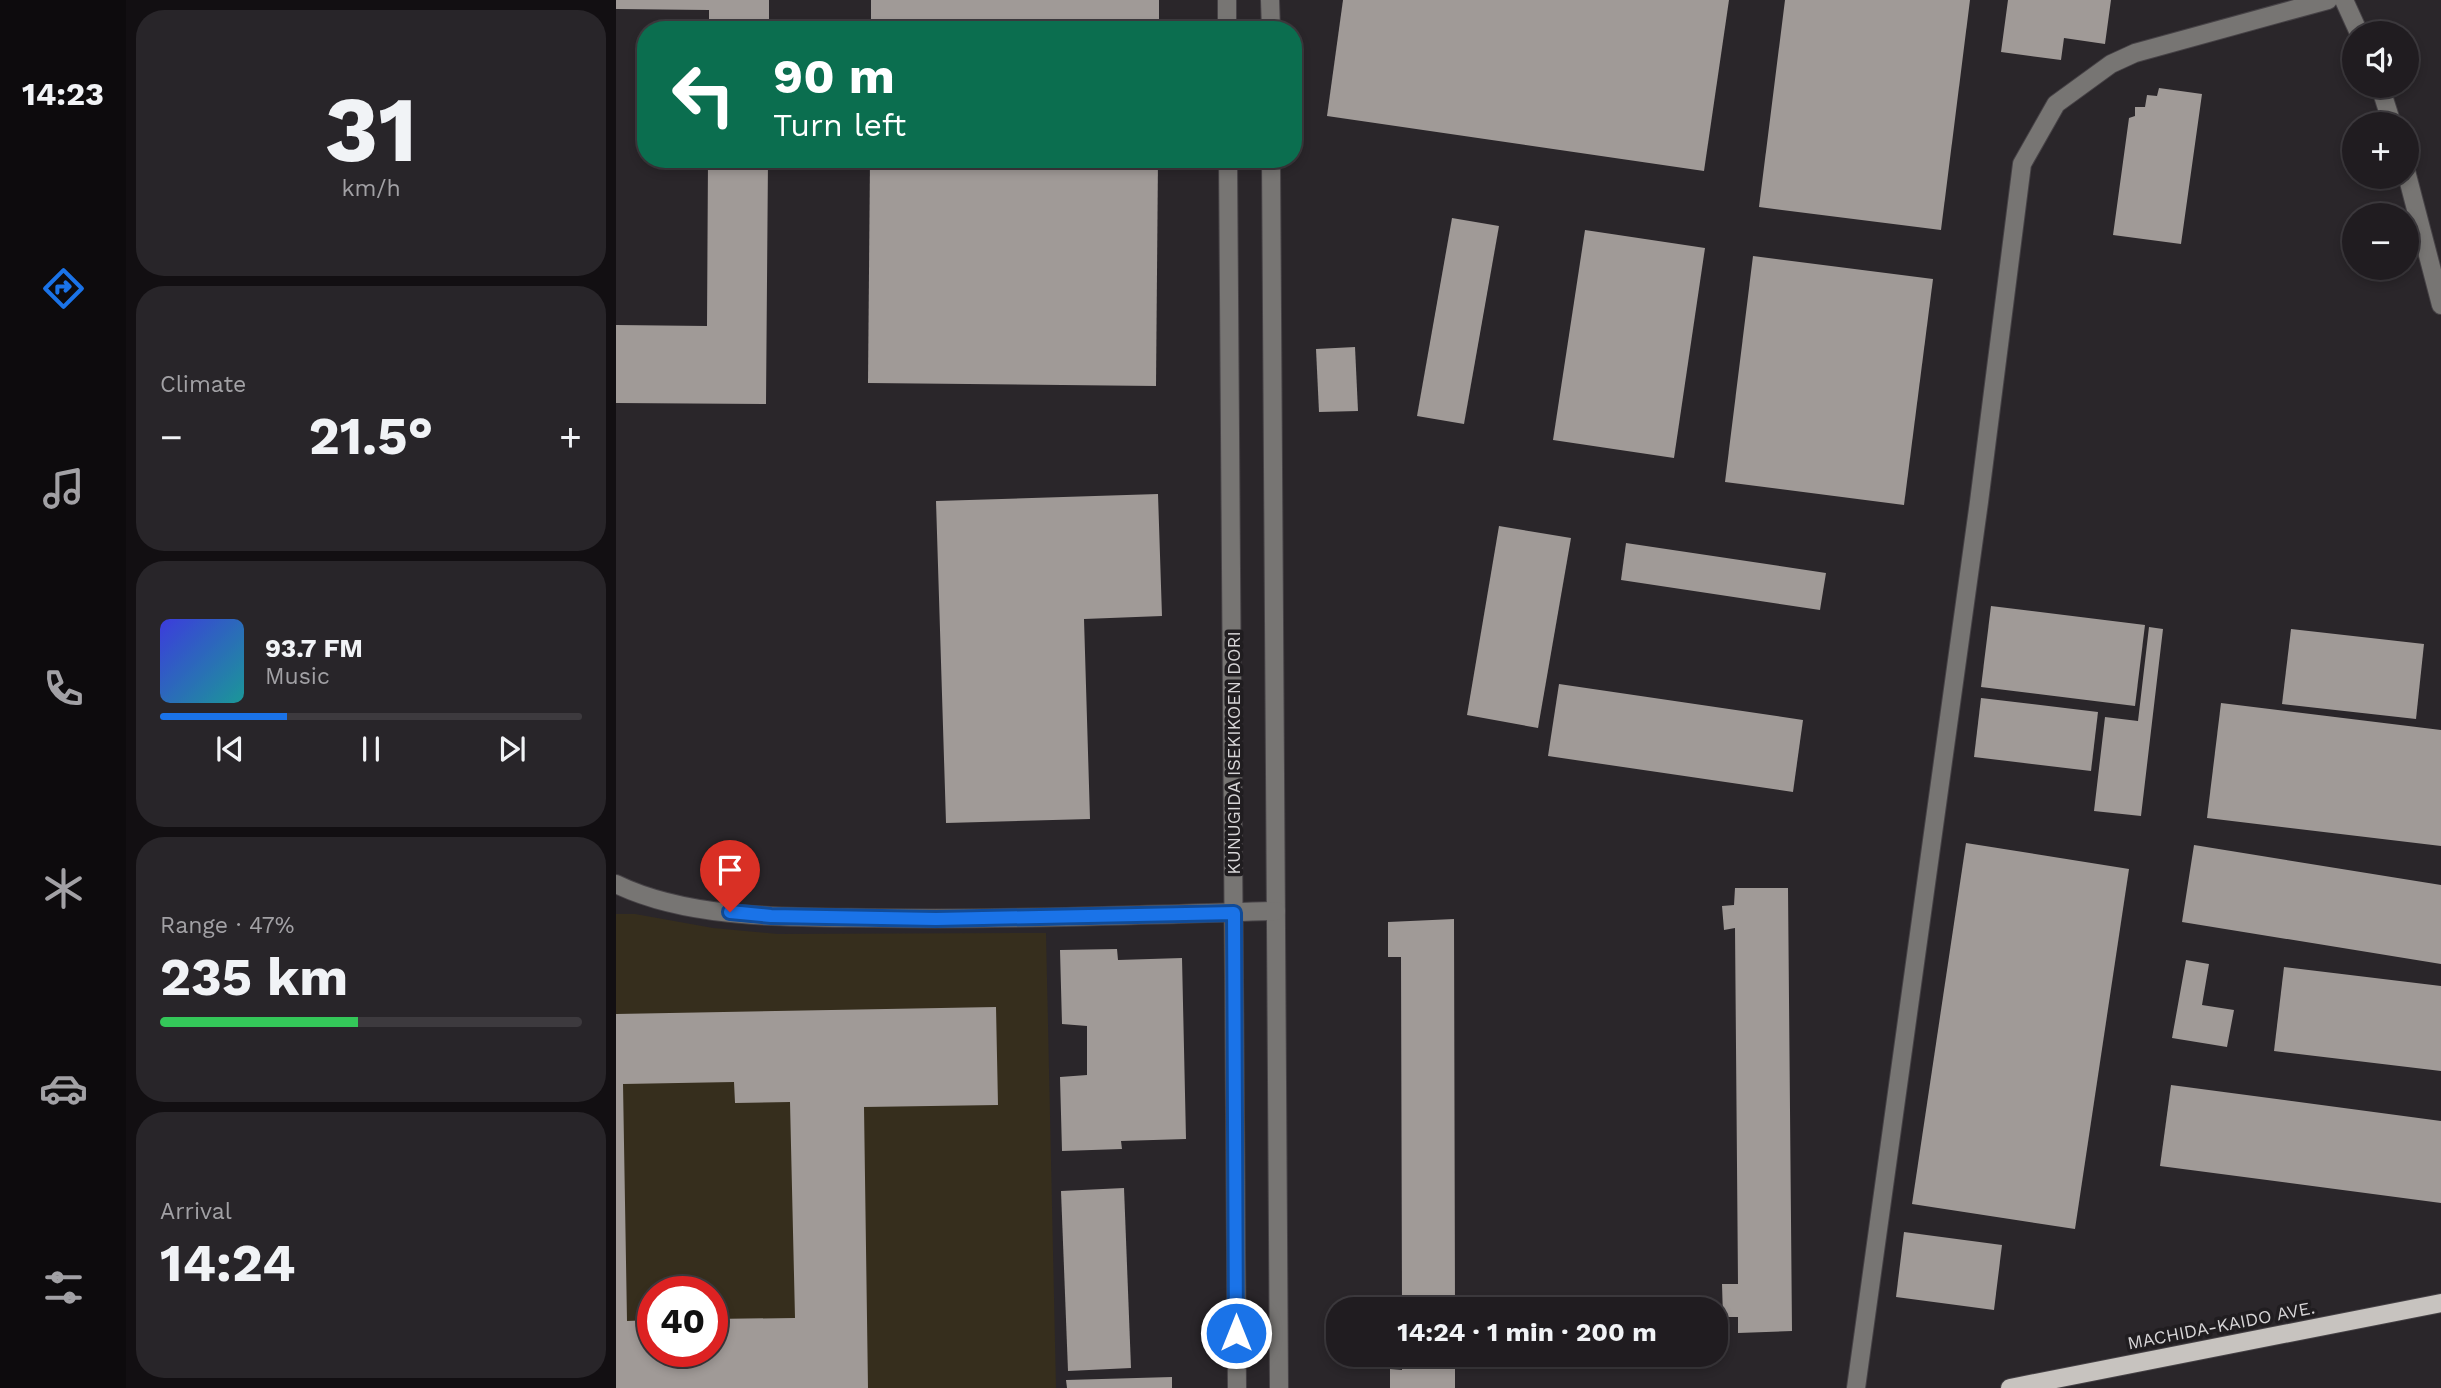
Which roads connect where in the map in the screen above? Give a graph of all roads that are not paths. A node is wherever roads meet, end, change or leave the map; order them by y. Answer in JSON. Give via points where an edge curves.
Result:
{"nodes":[{"id":1,"x":1227,"y":0,"type":"edge"},
{"id":2,"x":1270,"y":0,"type":"edge"},
{"id":3,"x":2328,"y":0,"type":"edge"},
{"id":4,"x":2344,"y":0,"type":"edge"},
{"id":5,"x":1227,"y":21,"type":"edge"},
{"id":6,"x":1270,"y":21,"type":"edge"},
{"id":7,"x":2354,"y":21,"type":"edge"},
{"id":8,"x":1228,"y":168,"type":"edge"},
{"id":9,"x":1271,"y":168,"type":"edge"},
{"id":10,"x":2411,"y":189,"type":"edge"},
{"id":11,"x":2441,"y":304,"type":"edge"},
{"id":12,"x":616,"y":884,"type":"edge"},
{"id":13,"x":1276,"y":911,"type":"junction"},
{"id":14,"x":1234,"y":913,"type":"junction"},
{"id":15,"x":2441,"y":1303,"type":"edge"},
{"id":16,"x":1237,"y":1388,"type":"edge"},
{"id":17,"x":1279,"y":1388,"type":"edge"},
{"id":18,"x":1856,"y":1388,"type":"edge"},
{"id":19,"x":2010,"y":1388,"type":"edge"}],
"edges":[{"from":1,"to":5,"type":"street"},
{"from":2,"to":6,"type":"street"},
{"from":3,"to":18,"type":"street","via":[[2135,53],[2111,64],[2056,104],[2022,164]]},
{"from":4,"to":7,"type":"street"},
{"from":8,"to":14,"type":"street","name":"KUNUGIDA ISEKIKOEN DORI"},
{"from":9,"to":13,"type":"street"},
{"from":10,"to":11,"type":"street"},
{"from":12,"to":14,"type":"street","via":[[653,899],[771,916],[936,919]]},
{"from":13,"to":14,"type":"street"},
{"from":13,"to":17,"type":"street"},
{"from":14,"to":16,"type":"street","name":"KUNUGIDA ISEKIKOEN DORI"},
{"from":15,"to":19,"type":"main road","name":"MACHIDA-KAIDO AVE."}]}
